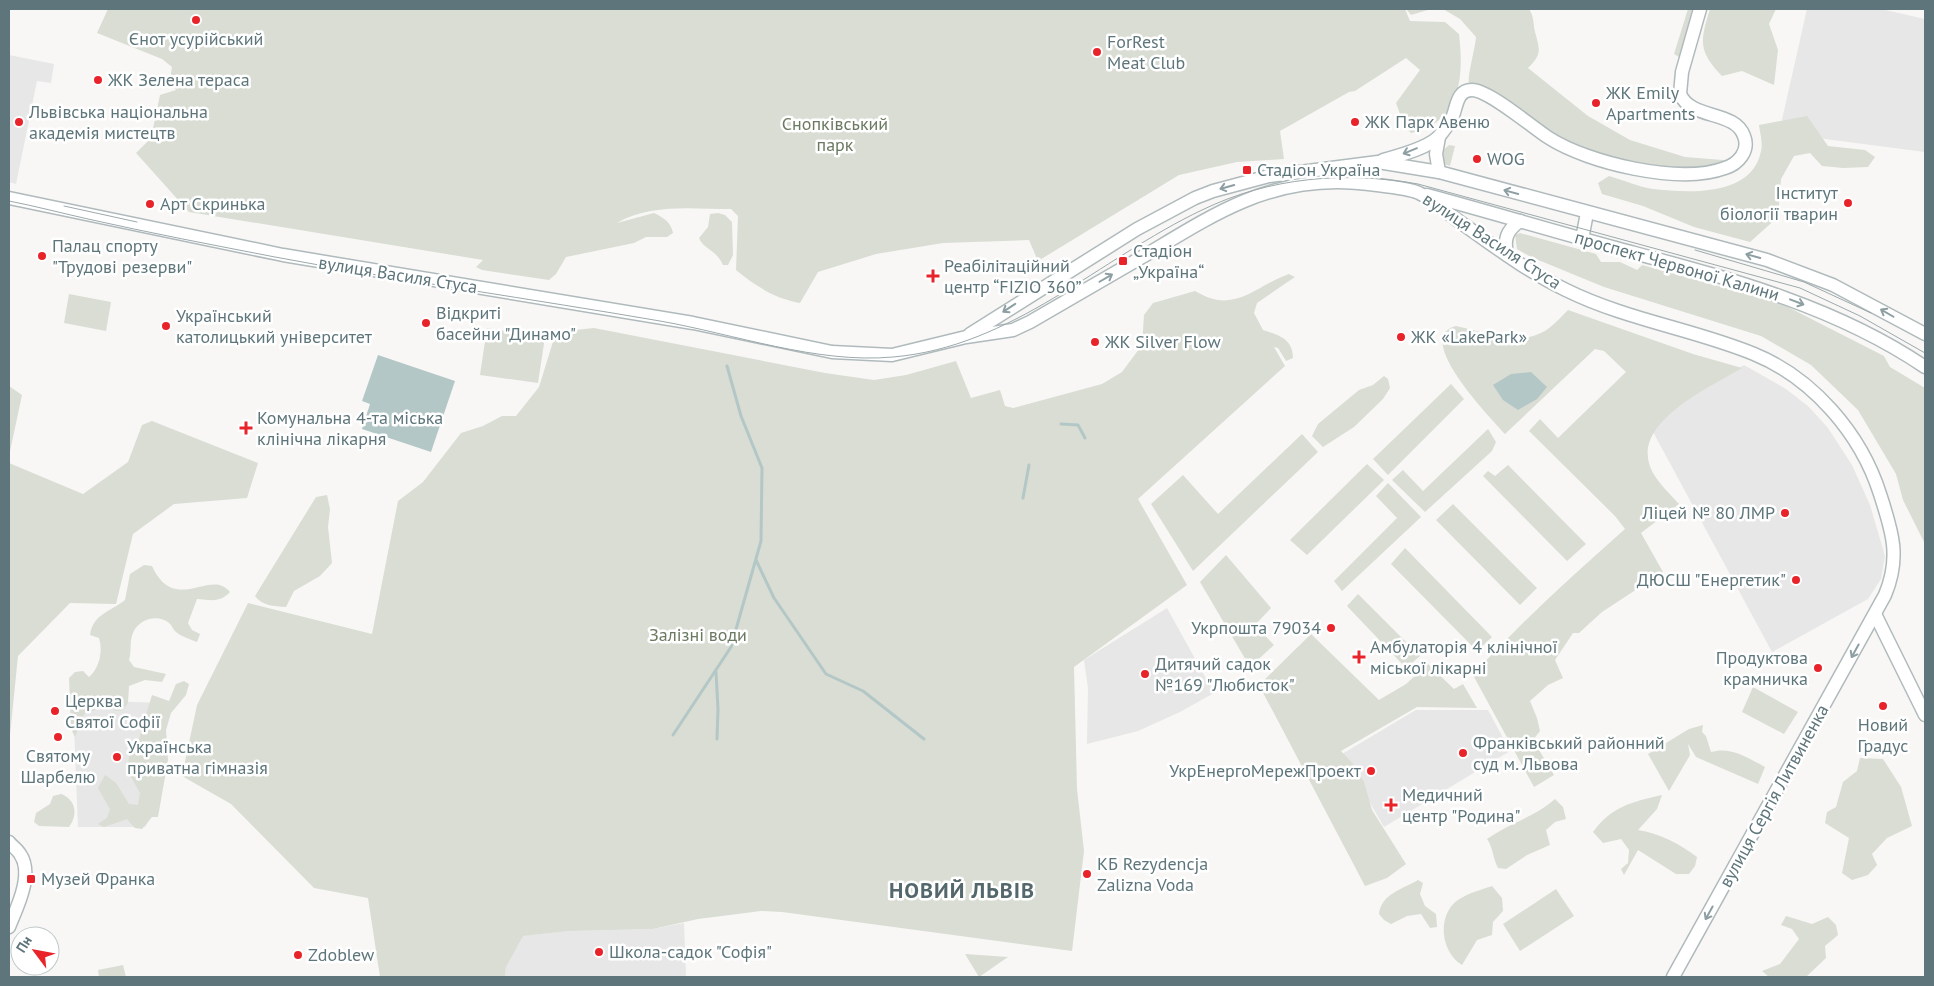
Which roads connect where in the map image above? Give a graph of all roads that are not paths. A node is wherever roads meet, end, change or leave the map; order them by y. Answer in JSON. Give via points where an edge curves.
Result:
{"nodes":[{"id":1,"x":1700,"y":9,"type":"edge"},
{"id":2,"x":1439,"y":137,"type":"junction"},
{"id":3,"x":1378,"y":162,"type":"junction"},
{"id":4,"x":1423,"y":168,"type":"joint"},
{"id":5,"x":1439,"y":172,"type":"junction"},
{"id":6,"x":1418,"y":192,"type":"junction"},
{"id":7,"x":9,"y":198,"type":"edge"},
{"id":8,"x":1587,"y":213,"type":"junction"},
{"id":9,"x":1520,"y":221,"type":"junction"},
{"id":10,"x":1582,"y":239,"type":"junction"},
{"id":11,"x":1507,"y":256,"type":"junction"},
{"id":12,"x":1925,"y":334,"type":"edge"},
{"id":13,"x":966,"y":337,"type":"junction"},
{"id":14,"x":1925,"y":367,"type":"edge"},
{"id":15,"x":1875,"y":614,"type":"junction"},
{"id":16,"x":1925,"y":715,"type":"edge"},
{"id":17,"x":9,"y":842,"type":"edge"},
{"id":18,"x":9,"y":927,"type":"edge"},
{"id":19,"x":1674,"y":977,"type":"edge"}],
"edges":[{"from":1,"to":2,"type":"main road","via":[[1682,72],[1680,94],[1691,107],[1740,129],[1745,137],[1744,152],[1736,163],[1690,174],[1622,166],[1585,156],[1550,139],[1497,101],[1473,90],[1458,99],[1452,118]]},
{"from":2,"to":3,"type":"main road","one_way":true},
{"from":2,"to":5,"type":"main road","via":[[1436,154]]},
{"from":3,"to":4,"type":"main road","name":"вулиця Василя Стуса"},
{"from":3,"to":13,"type":"main road","name":"вулиця Василя Стуса","one_way":true,"via":[[1269,176],[1195,198],[1137,229]]},
{"from":4,"to":5,"type":"main road","name":"проспект Червоної Калини"},
{"from":8,"to":5,"type":"main road","name":"проспект Червоної Калини","one_way":true},
{"from":6,"to":9,"type":"main road","name":"проспект Червоної Калини"},
{"from":6,"to":11,"type":"main road","name":"вулиця Василя Стуса"},
{"from":13,"to":6,"type":"main road","name":"вулиця Василя Стуса","one_way":true,"via":[[1013,330],[1030,322],[1200,222],[1263,193],[1299,185],[1340,182]]},
{"from":7,"to":13,"type":"main road","name":"вулиця Василя Стуса","via":[[283,255],[693,323],[832,352],[892,355]]},
{"from":8,"to":10,"type":"main road"},
{"from":12,"to":8,"type":"main road","name":"проспект Червоної Калини","one_way":true,"via":[[1848,292],[1794,269]]},
{"from":9,"to":10,"type":"main road","name":"проспект Червоної Калини"},
{"from":9,"to":11,"type":"main road","via":[[1506,235]]},
{"from":10,"to":14,"type":"main road","name":"проспект Червоної Калини","one_way":true,"via":[[1718,275],[1798,302],[1857,328]]},
{"from":11,"to":15,"type":"main road","name":"вулиця Василя Стуса","via":[[1565,290],[1608,308],[1755,354],[1785,370],[1825,403],[1862,453],[1888,519],[1895,563],[1892,578]]},
{"from":15,"to":16,"type":"main road"},
{"from":15,"to":19,"type":"main road","name":"вулиця Сергія Литвиненка","one_way":true},
{"from":17,"to":18,"type":"main road","via":[[21,854],[26,873]]}]}
